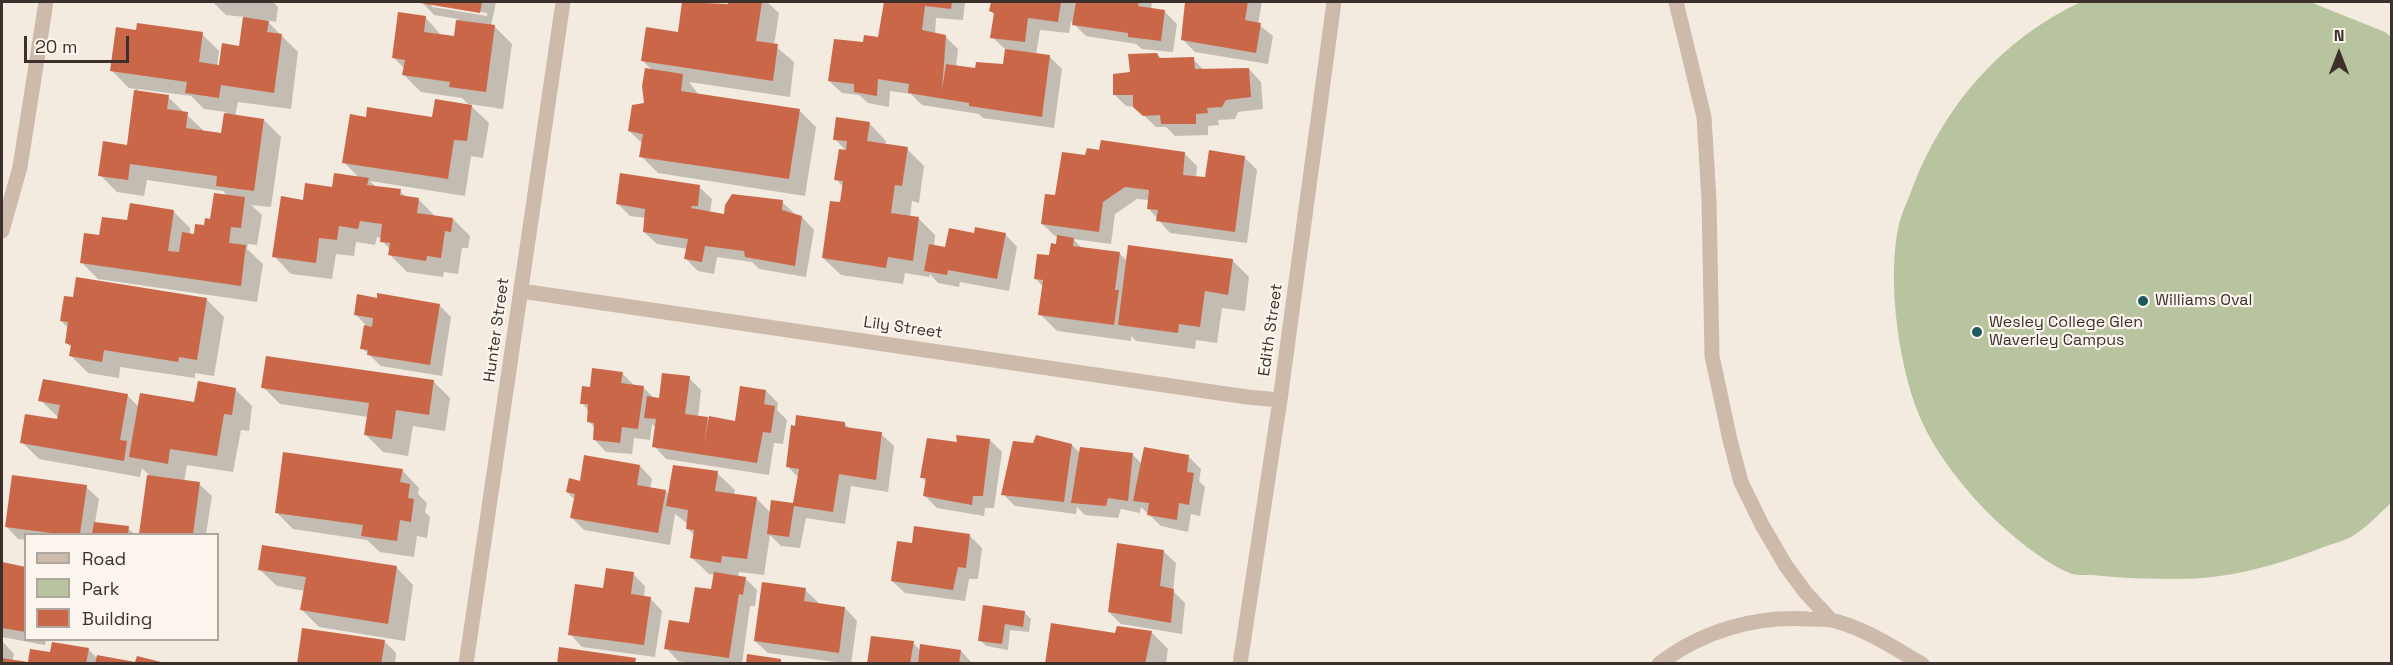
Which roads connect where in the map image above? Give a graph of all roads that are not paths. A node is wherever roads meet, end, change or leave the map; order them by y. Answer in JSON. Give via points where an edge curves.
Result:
{"nodes":[{"id":1,"x":46,"y":2,"type":"edge"},
{"id":2,"x":563,"y":2,"type":"edge"},
{"id":3,"x":1334,"y":2,"type":"edge"},
{"id":4,"x":1676,"y":2,"type":"edge"},
{"id":5,"x":2,"y":231,"type":"edge"},
{"id":6,"x":521,"y":291,"type":"junction"},
{"id":7,"x":1280,"y":400,"type":"junction"},
{"id":8,"x":1831,"y":620,"type":"junction"},
{"id":9,"x":466,"y":663,"type":"edge"},
{"id":10,"x":1240,"y":663,"type":"edge"},
{"id":11,"x":1659,"y":663,"type":"edge"},
{"id":12,"x":1922,"y":663,"type":"edge"}],
"edges":[{"from":1,"to":5,"type":"street","via":[[20,167]]},
{"from":2,"to":6,"type":"street","name":"Hunter Street"},
{"from":3,"to":7,"type":"street","name":"Edith Street"},
{"from":4,"to":8,"type":"street","via":[[1704,117],[1712,356],[1730,440],[1742,483],[1762,525],[1806,594]]},
{"from":6,"to":7,"type":"street","name":"Lily Street"},
{"from":6,"to":9,"type":"street","name":"Hunter Street"},
{"from":7,"to":10,"type":"street","name":"Edith Street"},
{"from":8,"to":11,"type":"street","via":[[1785,617],[1745,623],[1706,635]]},
{"from":8,"to":12,"type":"street","via":[[1877,638]]}]}
